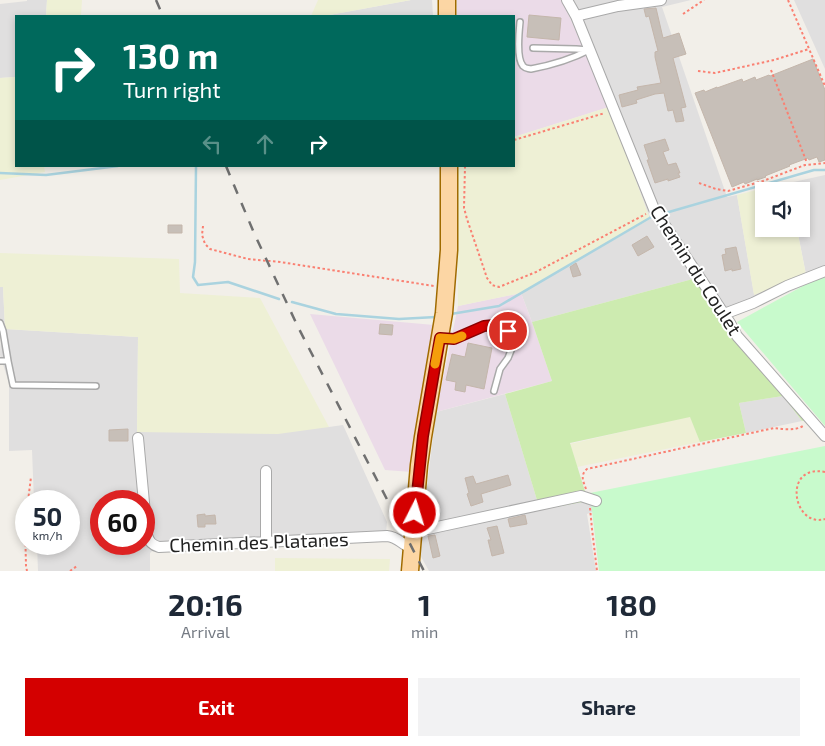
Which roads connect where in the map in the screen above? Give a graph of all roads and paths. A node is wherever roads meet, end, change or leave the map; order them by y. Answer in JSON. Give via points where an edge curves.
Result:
{"nodes":[{"id":1,"x":447,"y":0,"type":"edge"},
{"id":2,"x":662,"y":0,"type":"edge"},
{"id":3,"x":704,"y":0,"type":"edge"},
{"id":4,"x":788,"y":0,"type":"edge"},
{"id":5,"x":566,"y":1,"type":"edge"},
{"id":6,"x":683,"y":14,"type":"dead end"},
{"id":7,"x":447,"y":15,"type":"edge"},
{"id":8,"x":576,"y":16,"type":"junction"},
{"id":9,"x":520,"y":22,"type":"dead end"},
{"id":10,"x":516,"y":36,"type":"edge"},
{"id":11,"x":533,"y":48,"type":"dead end"},
{"id":12,"x":809,"y":49,"type":"junction"},
{"id":13,"x":589,"y":50,"type":"junction"},
{"id":14,"x":771,"y":70,"type":"dead end"},
{"id":15,"x":698,"y":71,"type":"dead end"},
{"id":16,"x":825,"y":86,"type":"edge"},
{"id":17,"x":614,"y":111,"type":"junction"},
{"id":18,"x":515,"y":140,"type":"edge"},
{"id":19,"x":825,"y":163,"type":"edge"},
{"id":20,"x":808,"y":164,"type":"junction"},
{"id":21,"x":449,"y":167,"type":"edge"},
{"id":22,"x":465,"y":167,"type":"edge"},
{"id":23,"x":699,"y":183,"type":"dead end"},
{"id":24,"x":654,"y":209,"type":"junction"},
{"id":25,"x":203,"y":226,"type":"dead end"},
{"id":26,"x":825,"y":271,"type":"edge"},
{"id":27,"x":446,"y":287,"type":"junction"},
{"id":28,"x":724,"y":314,"type":"junction"},
{"id":29,"x":0,"y":323,"type":"edge"},
{"id":30,"x":440,"y":338,"type":"junction"},
{"id":31,"x":0,"y":361,"type":"edge"},
{"id":32,"x":8,"y":361,"type":"junction"},
{"id":33,"x":96,"y":386,"type":"dead end"},
{"id":34,"x":494,"y":391,"type":"dead end"},
{"id":35,"x":811,"y":420,"type":"junction"},
{"id":36,"x":825,"y":436,"type":"edge"},
{"id":37,"x":138,"y":438,"type":"dead end"},
{"id":38,"x":266,"y":471,"type":"dead end"},
{"id":39,"x":825,"y":472,"type":"edge"},
{"id":40,"x":31,"y":477,"type":"dead end"},
{"id":41,"x":29,"y":490,"type":"edge"},
{"id":42,"x":592,"y":499,"type":"junction"},
{"id":43,"x":825,"y":519,"type":"edge"},
{"id":44,"x":414,"y":529,"type":"junction"},
{"id":45,"x":266,"y":542,"type":"junction"},
{"id":46,"x":412,"y":548,"type":"junction"},
{"id":47,"x":26,"y":555,"type":"edge"},
{"id":48,"x":77,"y":566,"type":"dead end"},
{"id":49,"x":27,"y":571,"type":"edge"},
{"id":50,"x":70,"y":571,"type":"edge"},
{"id":51,"x":410,"y":571,"type":"edge"},
{"id":52,"x":597,"y":571,"type":"edge"}],
"edges":[{"from":1,"to":7,"type":"main road"},
{"from":2,"to":8,"type":"street"},
{"from":3,"to":6,"type":"path"},
{"from":4,"to":12,"type":"path"},
{"from":5,"to":8,"type":"street","name":"Chemin du Coulet"},
{"from":8,"to":13,"type":"street","name":"Chemin du Coulet"},
{"from":9,"to":10,"type":"lane"},
{"from":10,"to":13,"type":"lane","via":[[522,66],[531,69],[557,64]]},
{"from":11,"to":13,"type":"lane"},
{"from":12,"to":15,"type":"path","via":[[715,73]]},
{"from":12,"to":16,"type":"path"},
{"from":13,"to":17,"type":"street","name":"Chemin du Coulet"},
{"from":14,"to":20,"type":"path"},
{"from":17,"to":18,"type":"path"},
{"from":17,"to":24,"type":"street","name":"Chemin du Coulet"},
{"from":19,"to":20,"type":"path"},
{"from":20,"to":23,"type":"path","via":[[728,191]]},
{"from":21,"to":27,"type":"main road"},
{"from":22,"to":24,"type":"path","via":[[464,208],[467,219],[486,278],[499,287],[536,272]]},
{"from":24,"to":28,"type":"street","name":"Chemin du Coulet"},
{"from":25,"to":27,"type":"path","via":[[205,244],[220,252],[248,259]]},
{"from":26,"to":28,"type":"street"},
{"from":27,"to":30,"type":"main road"},
{"from":28,"to":35,"type":"street","name":"Chemin du Coulet","via":[[737,336]]},
{"from":29,"to":32,"type":"lane"},
{"from":30,"to":34,"type":"lane","via":[[454,339],[484,326],[494,325],[508,331],[512,348],[500,369]]},
{"from":30,"to":44,"type":"main road","via":[[419,465]]},
{"from":31,"to":32,"type":"lane"},
{"from":32,"to":33,"type":"lane","via":[[13,386]]},
{"from":35,"to":36,"type":"street","name":"Chemin du Coulet"},
{"from":35,"to":42,"type":"path","via":[[799,428],[774,428],[587,469],[582,476]]},
{"from":37,"to":45,"type":"street","name":"Chemin des Platanes","via":[[147,535],[154,546]]},
{"from":38,"to":45,"type":"street"},
{"from":39,"to":43,"type":"path","via":[[807,474],[800,480],[796,492],[799,505],[807,515],[816,520]]},
{"from":40,"to":41,"type":"path"},
{"from":42,"to":44,"type":"street","via":[[581,496],[428,529]]},
{"from":42,"to":52,"type":"path"},
{"from":44,"to":46,"type":"main road"},
{"from":45,"to":46,"type":"street","name":"Chemin des Platanes","via":[[392,537]]},
{"from":46,"to":51,"type":"main road"},
{"from":47,"to":49,"type":"path"},
{"from":48,"to":50,"type":"path"}]}
